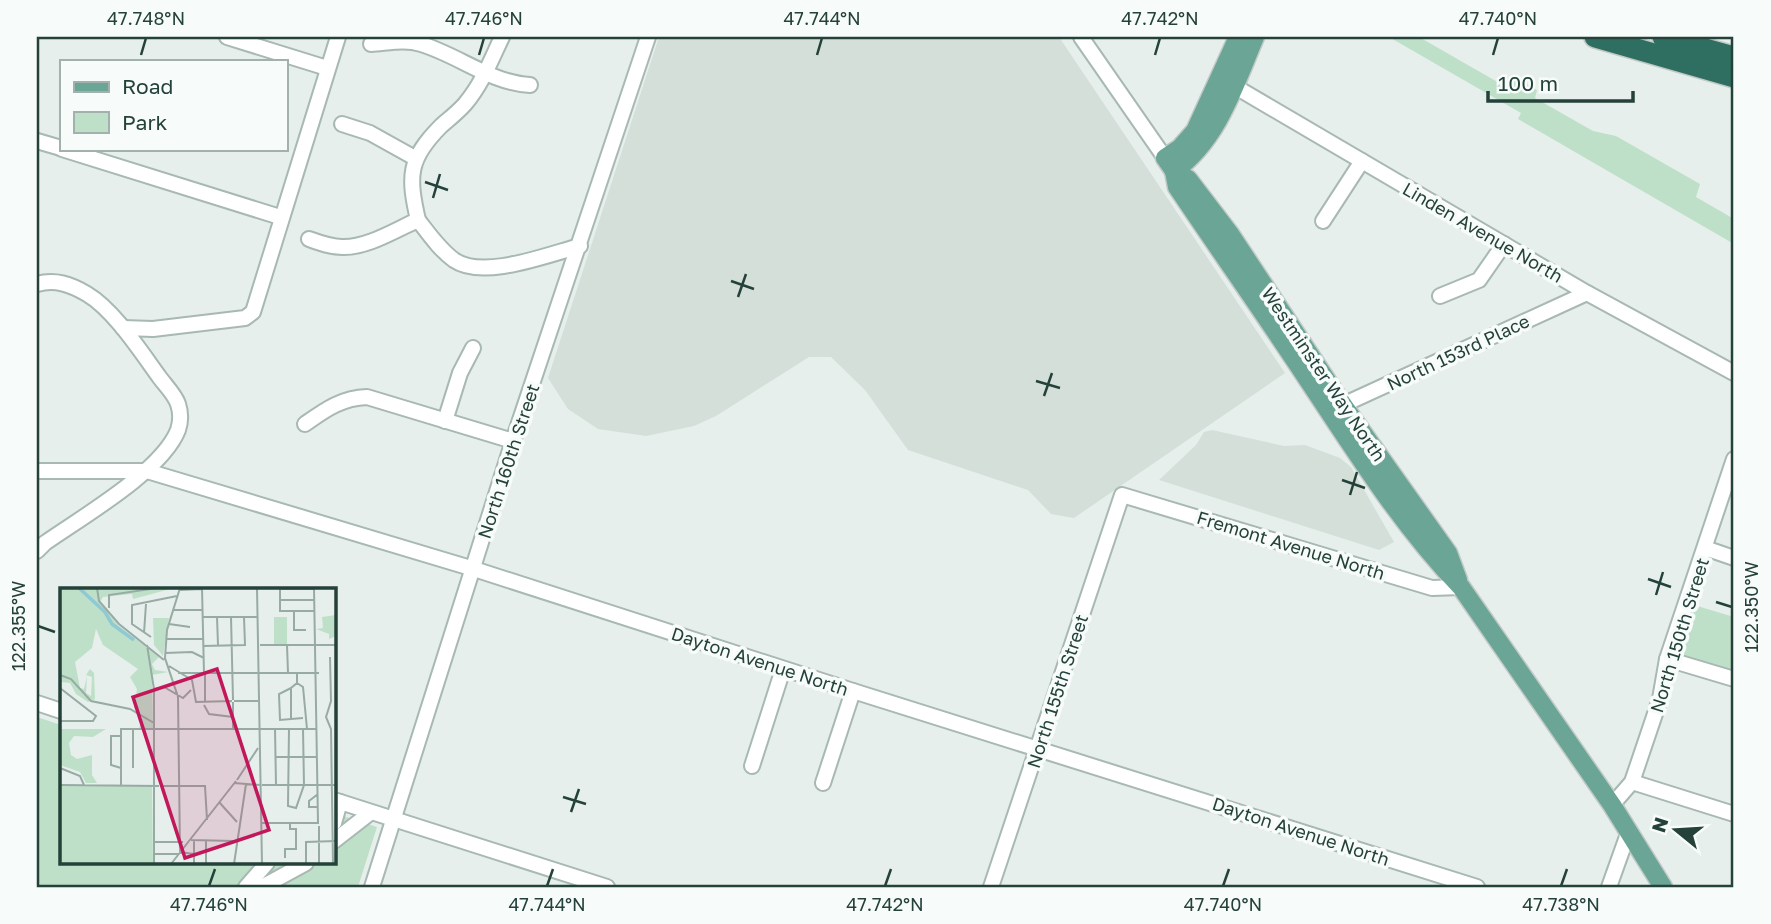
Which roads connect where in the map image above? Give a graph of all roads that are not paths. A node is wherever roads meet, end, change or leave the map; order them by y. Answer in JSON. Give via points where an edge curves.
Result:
{"nodes":[{"id":1,"x":227,"y":37,"type":"edge"},
{"id":2,"x":338,"y":37,"type":"edge"},
{"id":3,"x":502,"y":37,"type":"edge"},
{"id":4,"x":648,"y":37,"type":"edge"},
{"id":5,"x":1081,"y":37,"type":"edge"},
{"id":6,"x":1238,"y":37,"type":"edge"},
{"id":7,"x":1255,"y":37,"type":"edge"},
{"id":8,"x":1595,"y":37,"type":"edge"},
{"id":9,"x":1671,"y":43,"type":"edge"},
{"id":10,"x":371,"y":44,"type":"dead end"},
{"id":11,"x":1734,"y":57,"type":"edge"},
{"id":12,"x":327,"y":68,"type":"junction"},
{"id":13,"x":486,"y":72,"type":"junction"},
{"id":14,"x":1734,"y":77,"type":"edge"},
{"id":15,"x":530,"y":85,"type":"dead end"},
{"id":16,"x":1234,"y":86,"type":"junction"},
{"id":17,"x":342,"y":124,"type":"dead end"},
{"id":18,"x":37,"y":141,"type":"edge"},
{"id":19,"x":60,"y":148,"type":"edge"},
{"id":20,"x":65,"y":150,"type":"edge"},
{"id":21,"x":415,"y":158,"type":"junction"},
{"id":22,"x":1362,"y":161,"type":"junction"},
{"id":23,"x":1170,"y":164,"type":"junction"},
{"id":24,"x":280,"y":217,"type":"junction"},
{"id":25,"x":418,"y":220,"type":"junction"},
{"id":26,"x":1323,"y":221,"type":"dead end"},
{"id":27,"x":309,"y":239,"type":"dead end"},
{"id":28,"x":1504,"y":244,"type":"junction"},
{"id":29,"x":580,"y":246,"type":"junction"},
{"id":30,"x":37,"y":284,"type":"edge"},
{"id":31,"x":1587,"y":293,"type":"junction"},
{"id":32,"x":1440,"y":296,"type":"dead end"},
{"id":33,"x":123,"y":328,"type":"junction"},
{"id":34,"x":473,"y":348,"type":"dead end"},
{"id":35,"x":1734,"y":373,"type":"edge"},
{"id":36,"x":1336,"y":409,"type":"junction"},
{"id":37,"x":445,"y":421,"type":"junction"},
{"id":38,"x":305,"y":424,"type":"dead end"},
{"id":39,"x":513,"y":441,"type":"junction"},
{"id":40,"x":1734,"y":459,"type":"edge"},
{"id":41,"x":37,"y":471,"type":"edge"},
{"id":42,"x":147,"y":471,"type":"junction"},
{"id":43,"x":1729,"y":494,"type":"edge"},
{"id":44,"x":1122,"y":495,"type":"joint"},
{"id":45,"x":1705,"y":548,"type":"junction"},
{"id":46,"x":37,"y":551,"type":"edge"},
{"id":47,"x":1734,"y":558,"type":"edge"},
{"id":48,"x":474,"y":569,"type":"junction"},
{"id":49,"x":1461,"y":587,"type":"junction"},
{"id":50,"x":1667,"y":659,"type":"junction"},
{"id":51,"x":783,"y":669,"type":"junction"},
{"id":52,"x":1734,"y":679,"type":"edge"},
{"id":53,"x":853,"y":691,"type":"junction"},
{"id":54,"x":37,"y":703,"type":"edge"},
{"id":55,"x":60,"y":711,"type":"edge"},
{"id":56,"x":1038,"y":748,"type":"junction"},
{"id":57,"x":752,"y":766,"type":"dead end"},
{"id":58,"x":1632,"y":782,"type":"junction"},
{"id":59,"x":823,"y":783,"type":"dead end"},
{"id":60,"x":337,"y":801,"type":"edge"},
{"id":61,"x":1612,"y":805,"type":"junction"},
{"id":62,"x":370,"y":813,"type":"junction"},
{"id":63,"x":1734,"y":814,"type":"edge"},
{"id":64,"x":394,"y":821,"type":"junction"},
{"id":65,"x":1629,"y":831,"type":"junction"},
{"id":66,"x":336,"y":839,"type":"edge"},
{"id":67,"x":266,"y":864,"type":"edge"},
{"id":68,"x":304,"y":864,"type":"edge"},
{"id":69,"x":246,"y":887,"type":"edge"},
{"id":70,"x":261,"y":887,"type":"edge"},
{"id":71,"x":372,"y":887,"type":"edge"},
{"id":72,"x":607,"y":887,"type":"edge"},
{"id":73,"x":991,"y":887,"type":"edge"},
{"id":74,"x":1477,"y":887,"type":"edge"},
{"id":75,"x":1609,"y":887,"type":"edge"},
{"id":76,"x":1663,"y":887,"type":"edge"},
{"id":77,"x":1674,"y":887,"type":"edge"}],
"edges":[{"from":1,"to":12,"type":"street"},
{"from":2,"to":12,"type":"street"},
{"from":3,"to":13,"type":"street"},
{"from":4,"to":29,"type":"street","name":"North 160th Street"},
{"from":5,"to":23,"type":"street","name":"Westminster Way North"},
{"from":6,"to":23,"type":"main road","via":[[1195,131]]},
{"from":7,"to":16,"type":"main road"},
{"from":8,"to":9,"type":"highway"},
{"from":9,"to":11,"type":"highway"},
{"from":9,"to":14,"type":"highway"},
{"from":10,"to":13,"type":"street","via":[[421,44]]},
{"from":12,"to":24,"type":"street"},
{"from":13,"to":15,"type":"street"},
{"from":13,"to":21,"type":"street","via":[[464,106]]},
{"from":16,"to":22,"type":"street","name":"Linden Avenue North"},
{"from":16,"to":23,"type":"main road","via":[[1199,150]]},
{"from":17,"to":21,"type":"street","via":[[370,133]]},
{"from":18,"to":19,"type":"street"},
{"from":20,"to":24,"type":"street"},
{"from":21,"to":25,"type":"street","via":[[412,193]]},
{"from":22,"to":26,"type":"street"},
{"from":22,"to":28,"type":"street","name":"Linden Avenue North"},
{"from":23,"to":36,"type":"main road","name":"Westminster Way North","via":[[1177,187]]},
{"from":24,"to":33,"type":"street","via":[[253,312],[245,318],[153,330]]},
{"from":25,"to":27,"type":"street","via":[[345,248]]},
{"from":25,"to":29,"type":"street","via":[[438,246],[472,268],[488,270]]},
{"from":28,"to":31,"type":"street","name":"Linden Avenue North"},
{"from":28,"to":32,"type":"street","via":[[1479,280]]},
{"from":29,"to":39,"type":"street","name":"North 160th Street"},
{"from":30,"to":33,"type":"street","via":[[51,280],[90,295]]},
{"from":31,"to":35,"type":"street","name":"Linden Avenue North"},
{"from":31,"to":36,"type":"street","name":"North 153rd Place"},
{"from":33,"to":42,"type":"street","via":[[178,402],[181,417],[170,444]]},
{"from":34,"to":37,"type":"street"},
{"from":36,"to":49,"type":"main road","name":"Westminster Way North","via":[[1448,553]]},
{"from":37,"to":38,"type":"street","via":[[367,397],[337,403]]},
{"from":37,"to":39,"type":"street"},
{"from":39,"to":48,"type":"street","name":"North 160th Street"},
{"from":40,"to":43,"type":"street","name":"North 150th Street"},
{"from":41,"to":42,"type":"street","name":"Dayton Avenue North"},
{"from":42,"to":46,"type":"street"},
{"from":42,"to":48,"type":"street","name":"Dayton Avenue North"},
{"from":43,"to":45,"type":"street","name":"North 150th Street"},
{"from":44,"to":49,"type":"street","name":"Fremont Avenue North","via":[[1432,588]]},
{"from":44,"to":56,"type":"street","name":"North 155th Street"},
{"from":45,"to":47,"type":"street"},
{"from":45,"to":50,"type":"street","name":"North 150th Street"},
{"from":48,"to":51,"type":"street","name":"Dayton Avenue North"},
{"from":48,"to":64,"type":"street","name":"North 160th Street"},
{"from":49,"to":61,"type":"main road","name":"Westminster Way North"},
{"from":50,"to":52,"type":"street"},
{"from":50,"to":58,"type":"street","name":"North 150th Street","via":[[1660,699]]},
{"from":51,"to":53,"type":"street","name":"Dayton Avenue North"},
{"from":51,"to":57,"type":"street"},
{"from":53,"to":56,"type":"street","name":"Dayton Avenue North"},
{"from":53,"to":59,"type":"street"},
{"from":54,"to":55,"type":"street"},
{"from":56,"to":73,"type":"street","name":"North 155th Street"},
{"from":56,"to":74,"type":"street","name":"Dayton Avenue North"},
{"from":58,"to":61,"type":"street","name":"North 150th Street"},
{"from":58,"to":63,"type":"street"},
{"from":60,"to":62,"type":"street"},
{"from":61,"to":65,"type":"main road","name":"Westminster Way North"},
{"from":62,"to":64,"type":"street"},
{"from":62,"to":66,"type":"street"},
{"from":64,"to":71,"type":"street","name":"North 160th Street"},
{"from":64,"to":72,"type":"street"},
{"from":65,"to":75,"type":"street"},
{"from":65,"to":76,"type":"main road","name":"Westminster Way North"},
{"from":65,"to":77,"type":"main road","name":"Westminster Way North"},
{"from":67,"to":69,"type":"street"},
{"from":68,"to":70,"type":"street"}]}
